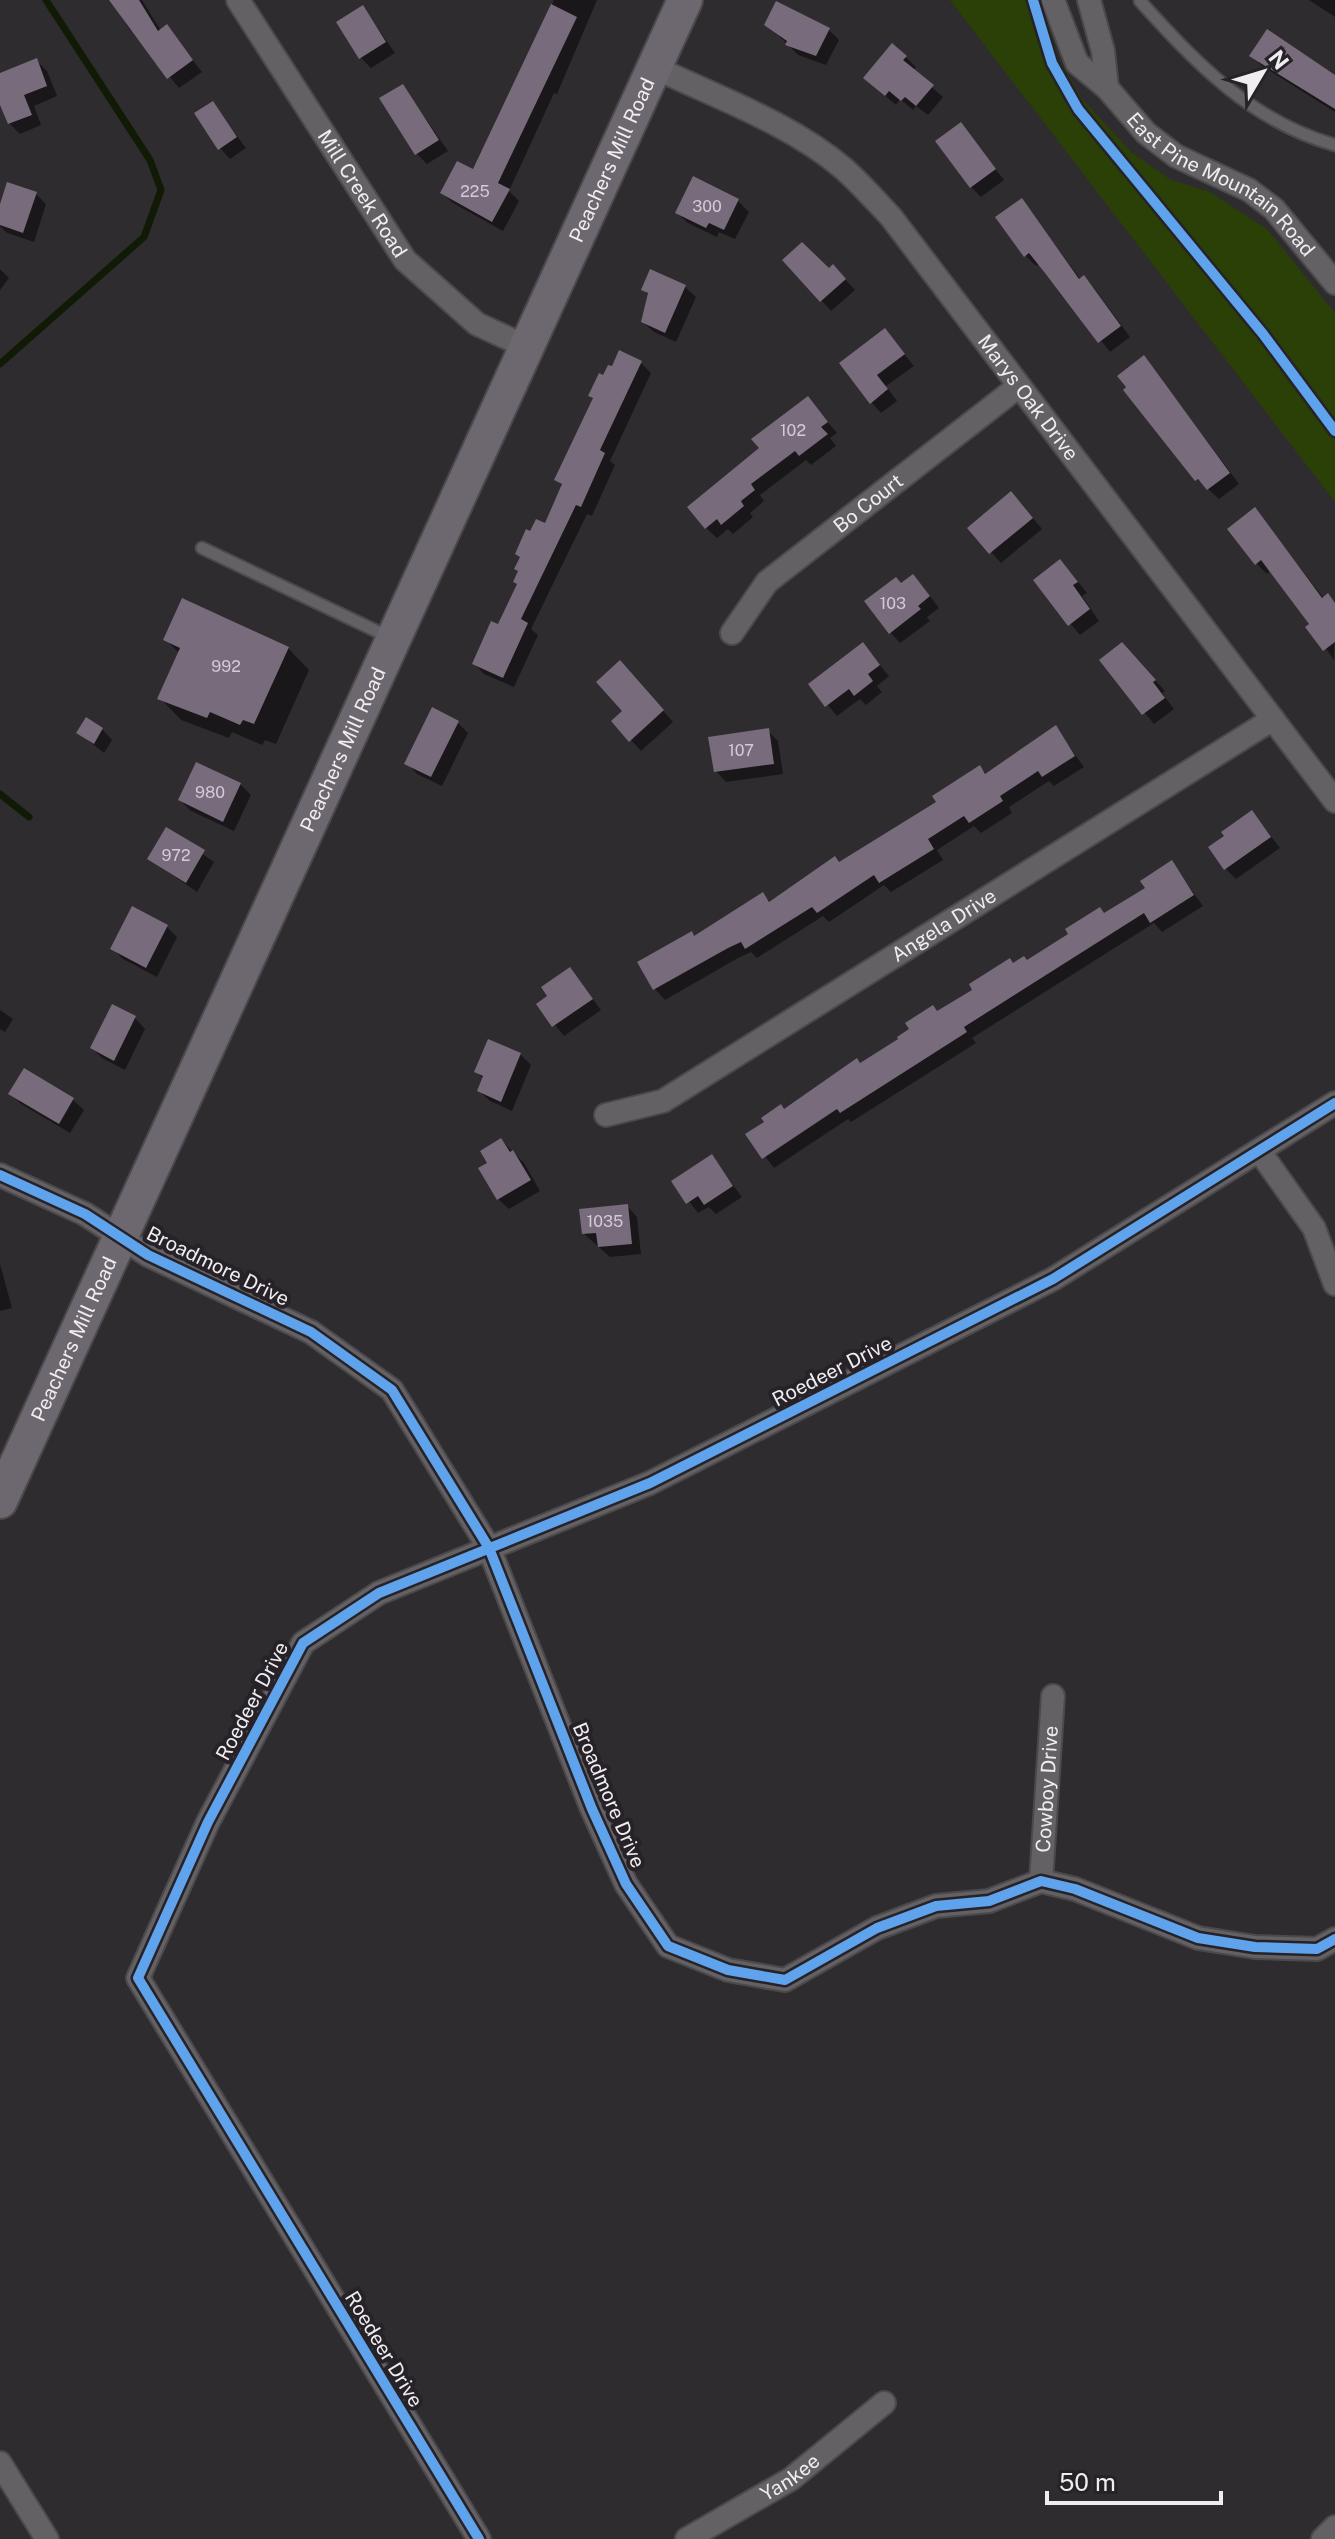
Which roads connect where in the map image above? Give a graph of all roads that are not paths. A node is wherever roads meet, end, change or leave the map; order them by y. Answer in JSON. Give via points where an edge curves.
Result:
{"nodes":[{"id":1,"x":238,"y":0,"type":"edge"},
{"id":2,"x":685,"y":0,"type":"edge"},
{"id":3,"x":1053,"y":0,"type":"edge"},
{"id":4,"x":1089,"y":0,"type":"edge"},
{"id":5,"x":1140,"y":1,"type":"edge"},
{"id":6,"x":656,"y":68,"type":"junction"},
{"id":7,"x":1107,"y":88,"type":"junction"},
{"id":8,"x":1335,"y":145,"type":"edge"},
{"id":9,"x":1333,"y":276,"type":"edge"},
{"id":10,"x":525,"y":346,"type":"junction"},
{"id":11,"x":1019,"y":386,"type":"junction"},
{"id":12,"x":202,"y":548,"type":"dead end"},
{"id":13,"x":732,"y":633,"type":"dead end"},
{"id":14,"x":392,"y":638,"type":"junction"},
{"id":15,"x":1273,"y":719,"type":"junction"},
{"id":16,"x":1335,"y":801,"type":"edge"},
{"id":17,"x":1335,"y":1103,"type":"edge"},
{"id":18,"x":606,"y":1115,"type":"dead end"},
{"id":19,"x":1260,"y":1152,"type":"junction"},
{"id":20,"x":0,"y":1175,"type":"edge"},
{"id":21,"x":120,"y":1234,"type":"junction"},
{"id":22,"x":1335,"y":1284,"type":"edge"},
{"id":23,"x":0,"y":1501,"type":"edge"},
{"id":24,"x":489,"y":1548,"type":"junction"},
{"id":25,"x":1053,"y":1696,"type":"dead end"},
{"id":26,"x":1041,"y":1881,"type":"junction"},
{"id":27,"x":1335,"y":1939,"type":"edge"},
{"id":28,"x":884,"y":2403,"type":"dead end"},
{"id":29,"x":0,"y":2463,"type":"edge"},
{"id":30,"x":1335,"y":2527,"type":"edge"},
{"id":31,"x":47,"y":2539,"type":"edge"},
{"id":32,"x":479,"y":2539,"type":"edge"},
{"id":33,"x":687,"y":2539,"type":"edge"},
{"id":34,"x":1323,"y":2539,"type":"edge"}],
"edges":[{"from":1,"to":10,"type":"street","name":"Mill Creek Road","via":[[405,260],[477,324]]},
{"from":2,"to":6,"type":"main road","name":"Peachers Mill Road"},
{"from":3,"to":7,"type":"street","name":"East Pine Mountain Road","via":[[1077,63]]},
{"from":4,"to":7,"type":"street"},
{"from":5,"to":8,"type":"lane","via":[[1195,63],[1233,94],[1308,137]]},
{"from":6,"to":10,"type":"main road","name":"Peachers Mill Road"},
{"from":6,"to":11,"type":"street","name":"Marys Oak Drive","via":[[778,126],[842,167],[891,217]]},
{"from":7,"to":9,"type":"street","name":"East Pine Mountain Road","via":[[1146,133],[1176,156],[1249,190],[1274,209]]},
{"from":10,"to":14,"type":"main road","name":"Peachers Mill Road"},
{"from":11,"to":13,"type":"street","name":"Bo Court","via":[[767,582]]},
{"from":11,"to":15,"type":"street","name":"Marys Oak Drive"},
{"from":12,"to":14,"type":"lane"},
{"from":14,"to":21,"type":"main road","name":"Peachers Mill Road"},
{"from":15,"to":16,"type":"street","name":"Marys Oak Drive"},
{"from":15,"to":18,"type":"street","name":"Angela Drive","via":[[663,1101]]},
{"from":17,"to":19,"type":"street","name":"Roedeer Drive"},
{"from":19,"to":22,"type":"street","via":[[1314,1228]]},
{"from":19,"to":24,"type":"street","name":"Roedeer Drive","via":[[1053,1279],[650,1483]]},
{"from":20,"to":21,"type":"street","name":"Broadmore Drive"},
{"from":21,"to":23,"type":"main road","name":"Peachers Mill Road"},
{"from":21,"to":24,"type":"street","name":"Broadmore Drive","via":[[148,1255],[311,1332],[392,1390]]},
{"from":24,"to":26,"type":"street","name":"Broadmore Drive","via":[[592,1809],[626,1884],[668,1946],[728,1970],[785,1980],[892,1923],[936,1906],[989,1901]]},
{"from":24,"to":32,"type":"street","name":"Roedeer Drive","via":[[379,1593],[303,1643],[208,1822],[138,1978]]},
{"from":25,"to":26,"type":"street","name":"Cowboy Drive"},
{"from":26,"to":27,"type":"street","via":[[1098,1897],[1198,1938],[1317,1949]]},
{"from":28,"to":33,"type":"street","name":"Yankee","via":[[791,2479]]},
{"from":29,"to":31,"type":"street"},
{"from":30,"to":34,"type":"street"}]}
